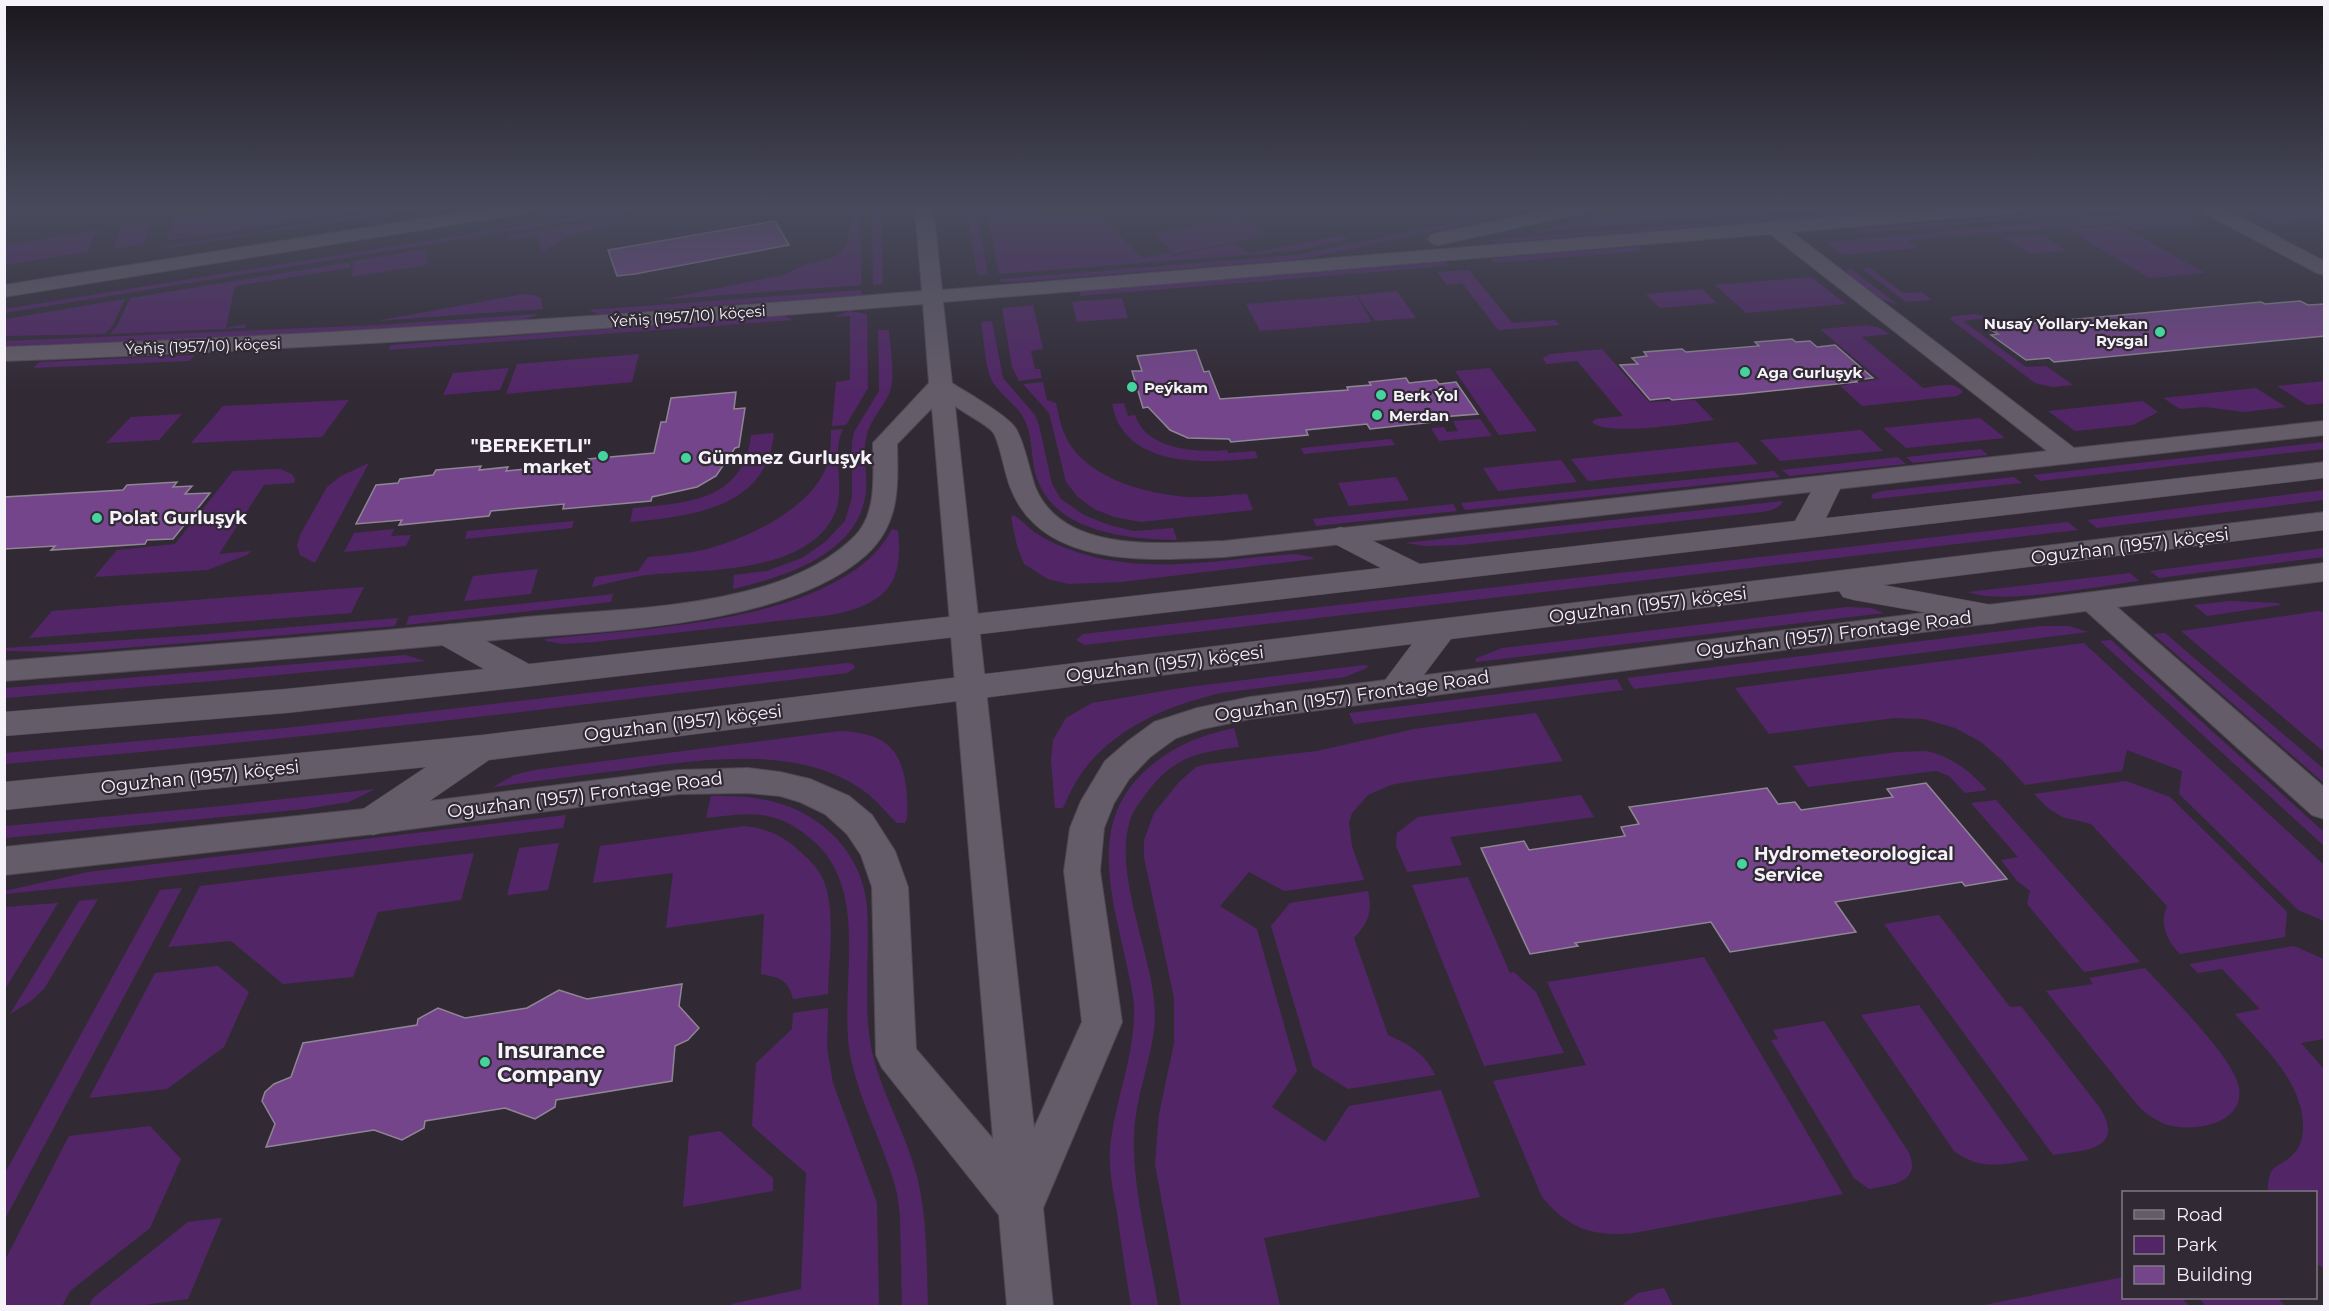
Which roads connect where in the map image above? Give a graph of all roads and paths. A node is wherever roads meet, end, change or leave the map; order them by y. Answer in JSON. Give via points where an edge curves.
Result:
{"nodes":[{"id":1,"x":141,"y":269,"type":"edge"},
{"id":2,"x":929,"y":269,"type":"edge"},
{"id":3,"x":1253,"y":269,"type":"edge"},
{"id":4,"x":1828,"y":269,"type":"edge"},
{"id":5,"x":4,"y":291,"type":"edge"},
{"id":6,"x":932,"y":297,"type":"junction"},
{"id":7,"x":4,"y":354,"type":"edge"},
{"id":8,"x":940,"y":385,"type":"junction"},
{"id":9,"x":2325,"y":428,"type":"edge"},
{"id":10,"x":2070,"y":457,"type":"junction"},
{"id":11,"x":2325,"y":470,"type":"edge"},
{"id":12,"x":1829,"y":483,"type":"junction"},
{"id":13,"x":2325,"y":521,"type":"edge"},
{"id":14,"x":1804,"y":530,"type":"junction"},
{"id":15,"x":1341,"y":536,"type":"junction"},
{"id":16,"x":2325,"y":572,"type":"edge"},
{"id":17,"x":1418,"y":575,"type":"junction"},
{"id":18,"x":1822,"y":584,"type":"junction"},
{"id":19,"x":2093,"y":602,"type":"junction"},
{"id":20,"x":1992,"y":614,"type":"junction"},
{"id":21,"x":965,"y":626,"type":"junction"},
{"id":22,"x":1440,"y":631,"type":"junction"},
{"id":23,"x":448,"y":635,"type":"junction"},
{"id":24,"x":4,"y":671,"type":"edge"},
{"id":25,"x":524,"y":676,"type":"junction"},
{"id":26,"x":972,"y":688,"type":"junction"},
{"id":27,"x":1396,"y":688,"type":"junction"},
{"id":28,"x":4,"y":724,"type":"edge"},
{"id":29,"x":482,"y":748,"type":"junction"},
{"id":30,"x":4,"y":796,"type":"edge"},
{"id":31,"x":2325,"y":806,"type":"edge"},
{"id":32,"x":373,"y":821,"type":"junction"},
{"id":33,"x":4,"y":861,"type":"edge"},
{"id":34,"x":1021,"y":1207,"type":"junction"},
{"id":35,"x":1030,"y":1306,"type":"edge"}],
"edges":[{"from":1,"to":5,"type":"street"},
{"from":2,"to":6,"type":"street"},
{"from":3,"to":6,"type":"street","name":"Ýeňiş (1957/10) köçesi"},
{"from":4,"to":10,"type":"street"},
{"from":6,"to":7,"type":"street","name":"Ýeňiş (1957/10) köçesi","via":[[460,333]]},
{"from":6,"to":8,"type":"street"},
{"from":8,"to":15,"type":"street","via":[[1004,429],[1024,491],[1043,520],[1089,543],[1144,552],[1181,552]]},
{"from":8,"to":21,"type":"street"},
{"from":8,"to":23,"type":"street","via":[[885,443],[884,507],[867,539],[833,566],[805,581],[751,599],[696,609]]},
{"from":9,"to":10,"type":"street"},
{"from":10,"to":12,"type":"street"},
{"from":11,"to":14,"type":"main road"},
{"from":12,"to":14,"type":"main road"},
{"from":12,"to":15,"type":"street"},
{"from":13,"to":18,"type":"main road","name":"Oguzhan (1957) köçesi"},
{"from":14,"to":17,"type":"main road"},
{"from":15,"to":17,"type":"main road"},
{"from":16,"to":19,"type":"street","name":"Oguzhan (1957) Frontage Road"},
{"from":17,"to":21,"type":"main road"},
{"from":18,"to":20,"type":"main road"},
{"from":18,"to":22,"type":"main road","name":"Oguzhan (1957) köçesi"},
{"from":19,"to":20,"type":"street","name":"Oguzhan (1957) Frontage Road"},
{"from":19,"to":31,"type":"street"},
{"from":20,"to":27,"type":"street","name":"Oguzhan (1957) Frontage Road"},
{"from":21,"to":25,"type":"main road"},
{"from":21,"to":26,"type":"street"},
{"from":22,"to":26,"type":"main road","name":"Oguzhan (1957) köçesi"},
{"from":22,"to":27,"type":"main road"},
{"from":23,"to":24,"type":"street"},
{"from":23,"to":25,"type":"main road"},
{"from":25,"to":28,"type":"main road","via":[[286,701]]},
{"from":26,"to":29,"type":"main road","name":"Oguzhan (1957) köçesi"},
{"from":26,"to":34,"type":"street"},
{"from":27,"to":34,"type":"street","name":"Oguzhan (1957) Frontage Road","via":[[1197,719],[1166,730],[1139,748],[1117,770],[1087,828],[1082,871],[1102,1022]]},
{"from":29,"to":30,"type":"main road","name":"Oguzhan (1957) köçesi"},
{"from":29,"to":32,"type":"main road"},
{"from":32,"to":33,"type":"street","name":"Oguzhan (1957) Frontage Road"},
{"from":32,"to":34,"type":"street","name":"Oguzhan (1957) Frontage Road","via":[[730,778],[783,783],[820,795],[851,813],[884,862],[890,887],[896,1055]]},
{"from":34,"to":35,"type":"street"}]}
